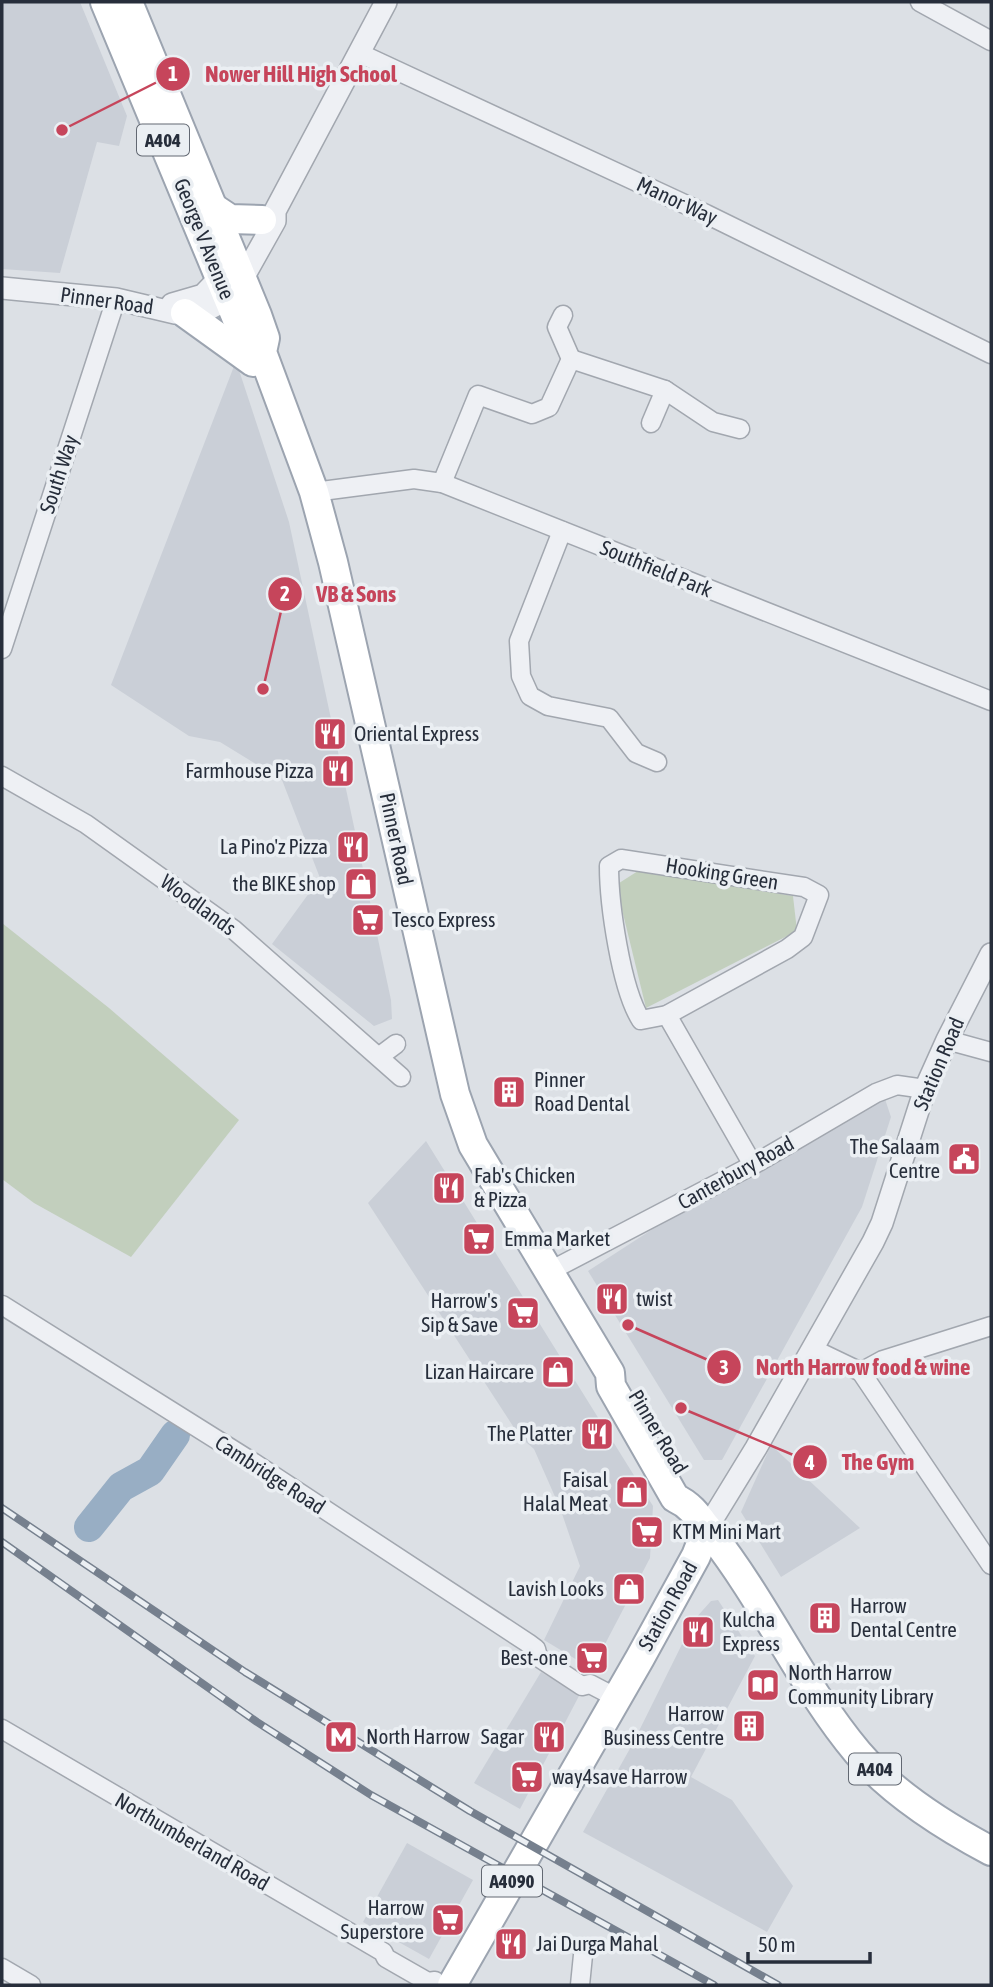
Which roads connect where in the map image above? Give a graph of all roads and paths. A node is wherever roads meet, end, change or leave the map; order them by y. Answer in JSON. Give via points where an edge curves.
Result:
{"nodes":[{"id":1,"x":104,"y":2,"type":"edge"},
{"id":2,"x":386,"y":2,"type":"edge"},
{"id":3,"x":920,"y":2,"type":"edge"},
{"id":4,"x":136,"y":9,"type":"edge"},
{"id":5,"x":991,"y":41,"type":"edge"},
{"id":6,"x":359,"y":53,"type":"junction"},
{"id":7,"x":215,"y":209,"type":"junction"},
{"id":8,"x":268,"y":216,"type":"junction"},
{"id":9,"x":232,"y":279,"type":"junction"},
{"id":10,"x":2,"y":288,"type":"edge"},
{"id":11,"x":116,"y":299,"type":"junction"},
{"id":12,"x":176,"y":311,"type":"junction"},
{"id":13,"x":563,"y":315,"type":"dead end"},
{"id":14,"x":991,"y":354,"type":"edge"},
{"id":15,"x":571,"y":359,"type":"junction"},
{"id":16,"x":266,"y":362,"type":"junction"},
{"id":17,"x":665,"y":390,"type":"junction"},
{"id":18,"x":651,"y":423,"type":"dead end"},
{"id":19,"x":740,"y":429,"type":"dead end"},
{"id":20,"x":442,"y":483,"type":"junction"},
{"id":21,"x":314,"y":492,"type":"junction"},
{"id":22,"x":562,"y":531,"type":"junction"},
{"id":23,"x":2,"y":649,"type":"edge"},
{"id":24,"x":991,"y":701,"type":"edge"},
{"id":25,"x":657,"y":762,"type":"dead end"},
{"id":26,"x":2,"y":776,"type":"edge"},
{"id":27,"x":991,"y":954,"type":"edge"},
{"id":28,"x":667,"y":1015,"type":"junction"},
{"id":29,"x":947,"y":1040,"type":"junction"},
{"id":30,"x":396,"y":1044,"type":"dead end"},
{"id":31,"x":991,"y":1052,"type":"edge"},
{"id":32,"x":380,"y":1056,"type":"junction"},
{"id":33,"x":401,"y":1077,"type":"dead end"},
{"id":34,"x":925,"y":1090,"type":"junction"},
{"id":35,"x":753,"y":1165,"type":"junction"},
{"id":36,"x":548,"y":1272,"type":"junction"},
{"id":37,"x":2,"y":1305,"type":"edge"},
{"id":38,"x":991,"y":1326,"type":"edge"},
{"id":39,"x":813,"y":1349,"type":"junction"},
{"id":40,"x":861,"y":1372,"type":"junction"},
{"id":41,"x":707,"y":1528,"type":"junction"},
{"id":42,"x":991,"y":1565,"type":"edge"},
{"id":43,"x":615,"y":1697,"type":"junction"},
{"id":44,"x":2,"y":1729,"type":"edge"},
{"id":45,"x":991,"y":1851,"type":"edge"},
{"id":46,"x":583,"y":1955,"type":"dead end"},
{"id":47,"x":2,"y":1968,"type":"edge"},
{"id":48,"x":443,"y":1984,"type":"edge"},
{"id":49,"x":32,"y":1985,"type":"edge"},
{"id":50,"x":580,"y":1985,"type":"edge"}],
"edges":[{"from":1,"to":9,"type":"main road","name":"George V Avenue","number":"A404"},
{"from":2,"to":6,"type":"street"},
{"from":3,"to":5,"type":"street"},
{"from":4,"to":7,"type":"main road","name":"George V Avenue","number":"A404"},
{"from":6,"to":8,"type":"street"},
{"from":6,"to":14,"type":"street","name":"Manor Way","via":[[706,214]]},
{"from":7,"to":8,"type":"main road","via":[[230,219]]},
{"from":7,"to":9,"type":"main road","name":"George V Avenue","number":"A404"},
{"from":8,"to":9,"type":"street"},
{"from":9,"to":12,"type":"street","name":"Pinner Road","via":[[203,295],[174,302]]},
{"from":9,"to":16,"type":"main road","name":"Pinner Road","number":"A404","via":[[265,338]]},
{"from":10,"to":11,"type":"street","name":"Pinner Road"},
{"from":11,"to":12,"type":"street","name":"Pinner Road"},
{"from":11,"to":23,"type":"street","name":"South Way"},
{"from":12,"to":16,"type":"main road"},
{"from":13,"to":15,"type":"street","via":[[558,327]]},
{"from":15,"to":17,"type":"street"},
{"from":15,"to":20,"type":"street","via":[[549,407],[532,414],[478,395]]},
{"from":16,"to":21,"type":"main road","name":"Pinner Road","number":"A404"},
{"from":17,"to":18,"type":"street"},
{"from":17,"to":19,"type":"street","via":[[713,422]]},
{"from":20,"to":21,"type":"street","name":"Southfield Park","via":[[414,479]]},
{"from":20,"to":22,"type":"street","name":"Southfield Park"},
{"from":21,"to":36,"type":"main road","name":"Pinner Road","number":"A404","via":[[455,1094],[473,1145]]},
{"from":22,"to":24,"type":"street","name":"Southfield Park"},
{"from":22,"to":25,"type":"street","via":[[519,641],[521,676],[530,696],[548,706],[609,718],[636,753]]},
{"from":26,"to":32,"type":"street","name":"Woodlands","via":[[86,824],[233,929]]},
{"from":27,"to":29,"type":"street","name":"Station Road"},
{"from":28,"to":28,"type":"street","name":"Hooking Green","via":[[641,1020],[630,1003],[609,866],[621,859],[804,887],[819,895],[803,937]]},
{"from":28,"to":35,"type":"street"},
{"from":29,"to":31,"type":"street"},
{"from":29,"to":34,"type":"street","name":"Station Road"},
{"from":30,"to":32,"type":"street"},
{"from":32,"to":33,"type":"street","name":"Woodlands"},
{"from":34,"to":35,"type":"street","name":"Canterbury Road","via":[[897,1084],[876,1093]]},
{"from":34,"to":39,"type":"street","name":"Station Road","via":[[882,1223]]},
{"from":35,"to":36,"type":"street","name":"Canterbury Road"},
{"from":36,"to":41,"type":"main road","name":"Pinner Road","number":"A404","via":[[610,1373],[611,1386],[675,1498],[689,1504]]},
{"from":37,"to":43,"type":"street","name":"Cambridge Road","via":[[254,1463],[536,1649],[538,1657],[582,1686],[590,1684]]},
{"from":38,"to":40,"type":"street","via":[[883,1360]]},
{"from":39,"to":40,"type":"street"},
{"from":39,"to":41,"type":"street","name":"Station Road"},
{"from":40,"to":42,"type":"street"},
{"from":41,"to":43,"type":"main road","name":"Station Road","number":"A4090"},
{"from":41,"to":45,"type":"main road","name":"Pinner Road","number":"A404","via":[[744,1576],[829,1714],[860,1755],[903,1795]]},
{"from":43,"to":48,"type":"main road","name":"Station Road","number":"A4090","via":[[542,1833]]},
{"from":44,"to":48,"type":"street","name":"Northumberland Road"},
{"from":46,"to":50,"type":"street"},
{"from":47,"to":49,"type":"street"}]}
